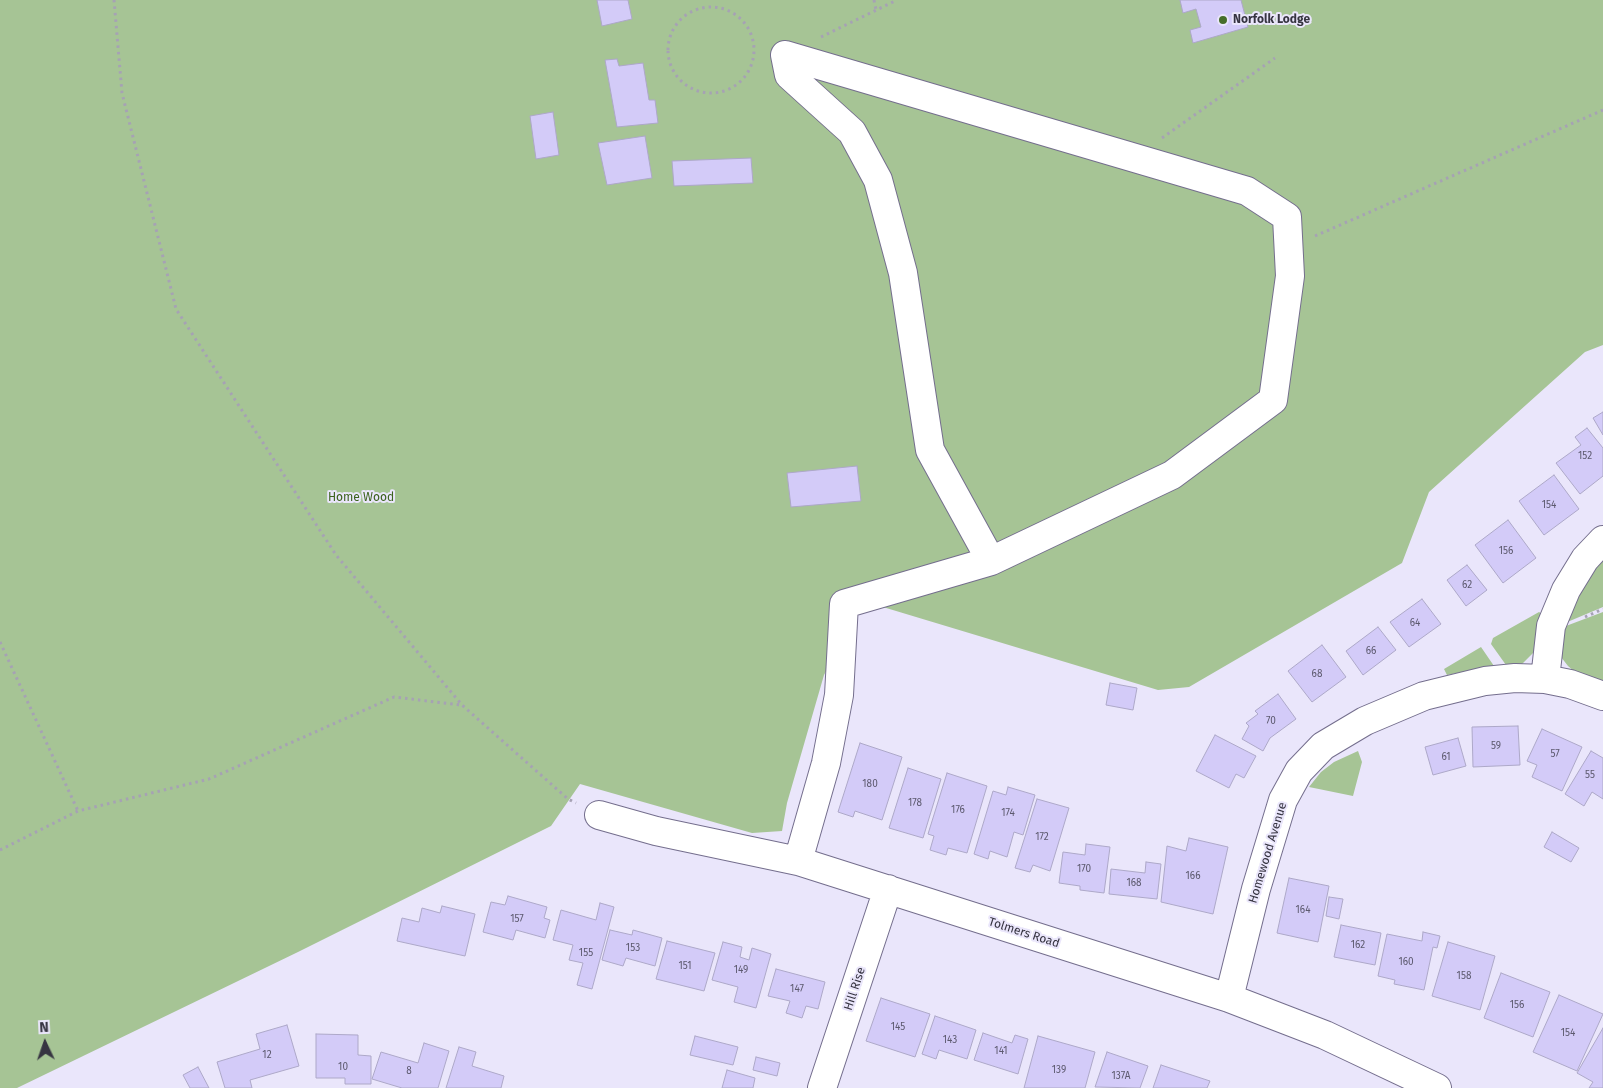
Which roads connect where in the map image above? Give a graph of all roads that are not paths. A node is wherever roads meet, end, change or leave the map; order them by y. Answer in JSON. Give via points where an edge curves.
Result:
{"nodes":[{"id":1,"x":1603,"y":540,"type":"edge"},
{"id":2,"x":991,"y":561,"type":"junction"},
{"id":3,"x":1545,"y":679,"type":"junction"},
{"id":4,"x":1603,"y":696,"type":"edge"},
{"id":5,"x":599,"y":815,"type":"road end"},
{"id":6,"x":798,"y":860,"type":"junction"},
{"id":7,"x":888,"y":889,"type":"junction"},
{"id":8,"x":1229,"y":998,"type":"junction"},
{"id":9,"x":822,"y":1088,"type":"edge"},
{"id":10,"x":1437,"y":1088,"type":"edge"}],
"edges":[{"from":1,"to":3,"type":"street","via":[[1585,559],[1566,590],[1551,626]]},
{"from":2,"to":2,"type":"street","via":[[930,450],[903,273],[878,180],[852,132],[789,75],[785,55],[1247,191],[1287,217],[1290,276],[1273,400],[1172,475]]},
{"from":2,"to":6,"type":"street","via":[[844,604],[839,695],[826,764]]},
{"from":3,"to":4,"type":"street","name":"Homewood Avenue"},
{"from":3,"to":8,"type":"street","name":"Homewood Avenue","via":[[1485,681],[1424,696],[1364,721],[1323,746],[1299,771],[1283,800]]},
{"from":5,"to":6,"type":"street","name":"Tolmers Road"},
{"from":6,"to":7,"type":"street","name":"Tolmers Road"},
{"from":7,"to":8,"type":"street","name":"Tolmers Road"},
{"from":7,"to":9,"type":"street","name":"Hill Rise"},
{"from":8,"to":10,"type":"street","name":"Tolmers Road","via":[[1326,1035]]}]}
